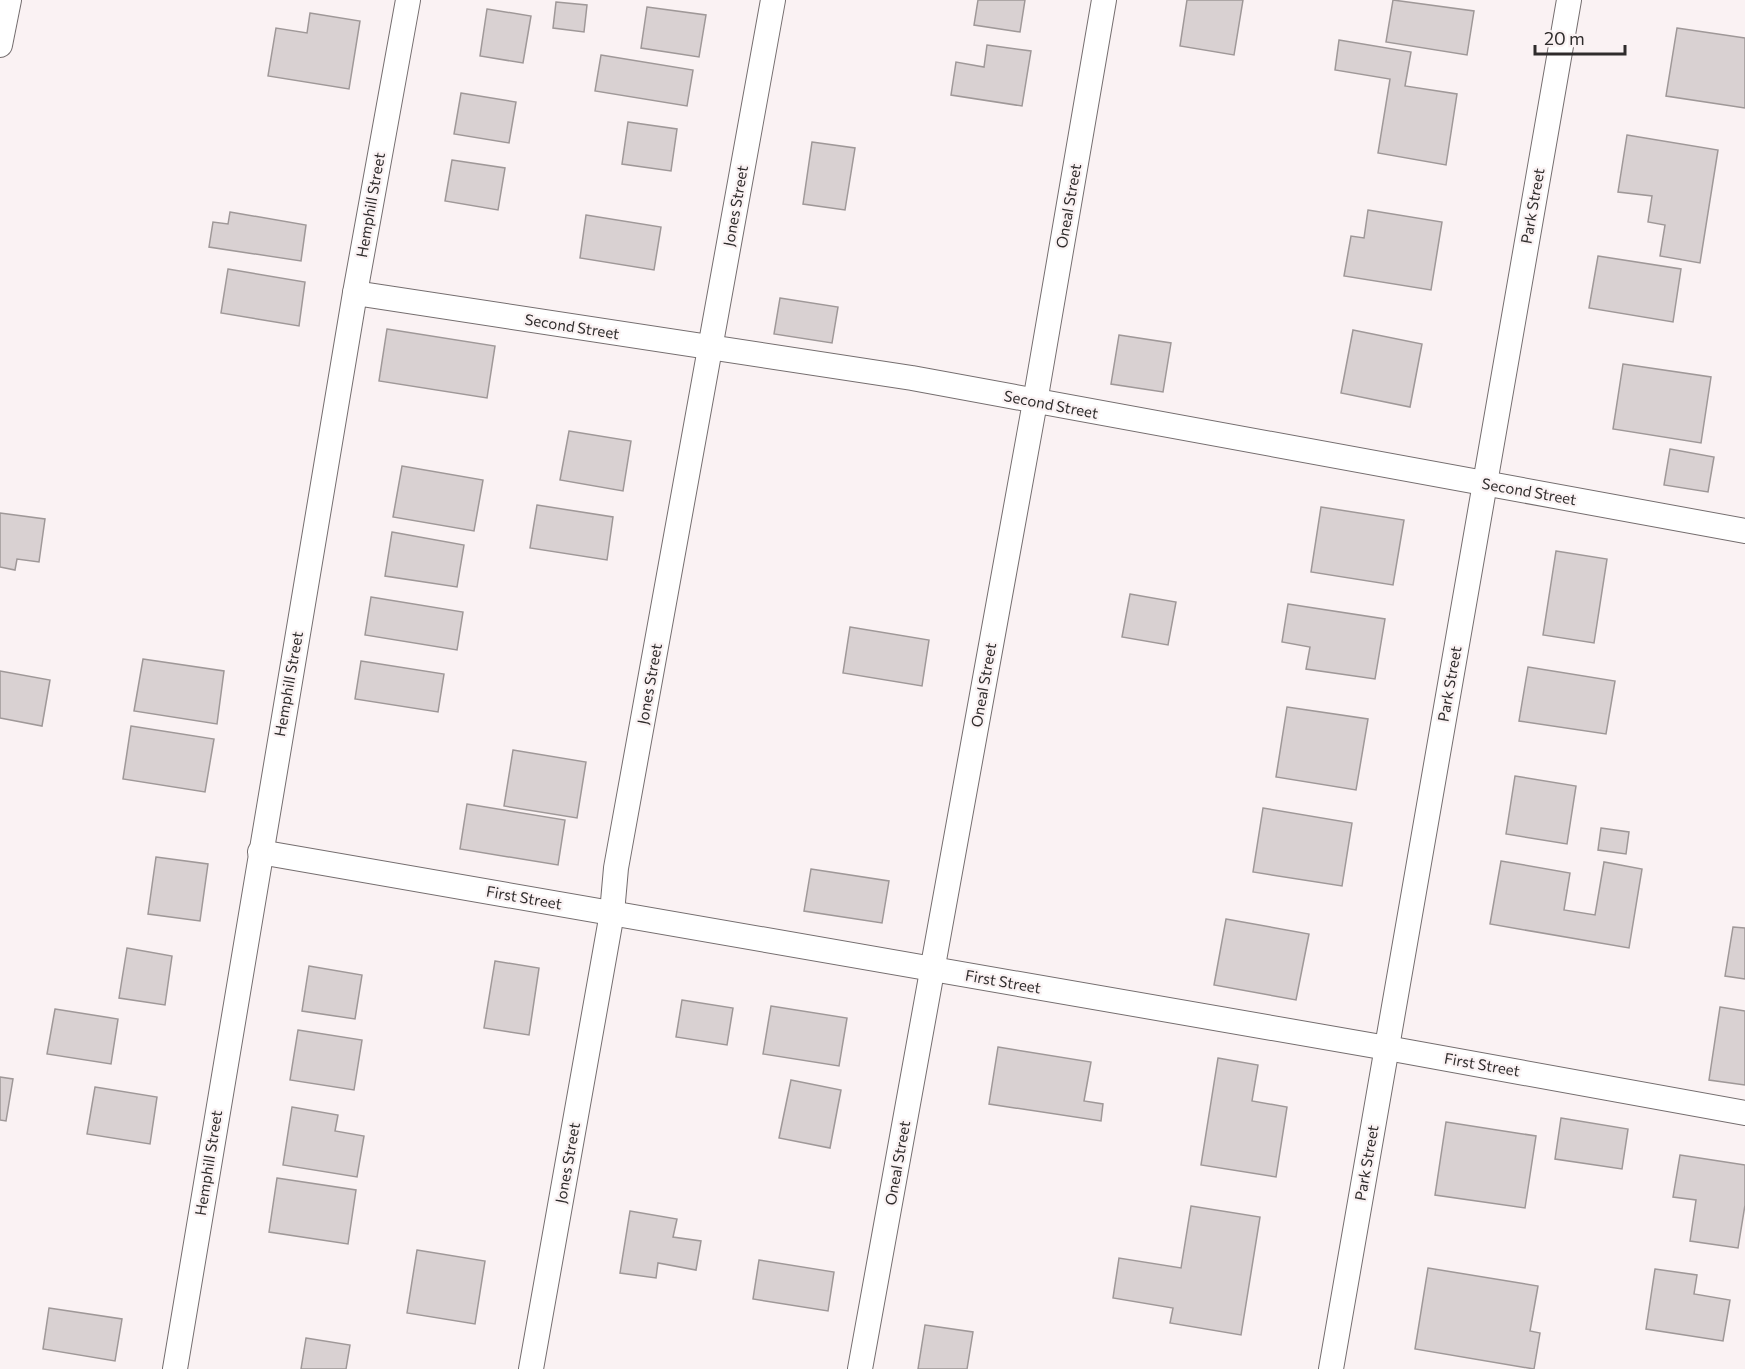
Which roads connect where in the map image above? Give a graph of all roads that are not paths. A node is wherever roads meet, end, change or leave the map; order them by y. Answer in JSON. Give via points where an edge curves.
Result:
{"nodes":[{"id":1,"x":9,"y":0,"type":"edge"},
{"id":2,"x":408,"y":0,"type":"edge"},
{"id":3,"x":773,"y":0,"type":"edge"},
{"id":4,"x":1104,"y":0,"type":"edge"},
{"id":5,"x":1569,"y":0,"type":"edge"},
{"id":6,"x":0,"y":45,"type":"edge"},
{"id":7,"x":355,"y":293,"type":"junction"},
{"id":8,"x":711,"y":348,"type":"junction"},
{"id":9,"x":1035,"y":402,"type":"junction"},
{"id":10,"x":1485,"y":483,"type":"junction"},
{"id":11,"x":1745,"y":531,"type":"edge"},
{"id":12,"x":260,"y":852,"type":"junction"},
{"id":13,"x":612,"y":914,"type":"junction"},
{"id":14,"x":933,"y":970,"type":"junction"},
{"id":15,"x":1387,"y":1048,"type":"junction"},
{"id":16,"x":1745,"y":1113,"type":"edge"},
{"id":17,"x":175,"y":1369,"type":"edge"},
{"id":18,"x":531,"y":1369,"type":"edge"},
{"id":19,"x":860,"y":1369,"type":"edge"},
{"id":20,"x":1331,"y":1369,"type":"edge"}],
"edges":[{"from":1,"to":6,"type":"street"},
{"from":2,"to":7,"type":"street","name":"Hemphill Street"},
{"from":3,"to":8,"type":"street","name":"Jones Street"},
{"from":4,"to":9,"type":"street","name":"Oneal Street"},
{"from":5,"to":10,"type":"street","name":"Park Street"},
{"from":7,"to":8,"type":"street","name":"Second Street"},
{"from":7,"to":12,"type":"street","name":"Hemphill Street"},
{"from":8,"to":9,"type":"street","name":"Second Street","via":[[912,378]]},
{"from":8,"to":13,"type":"street","name":"Jones Street","via":[[616,868]]},
{"from":9,"to":10,"type":"street","name":"Second Street"},
{"from":9,"to":14,"type":"street","name":"Oneal Street"},
{"from":10,"to":11,"type":"street","name":"Second Street"},
{"from":10,"to":15,"type":"street","name":"Park Street"},
{"from":12,"to":13,"type":"street","name":"First Street"},
{"from":12,"to":17,"type":"street","name":"Hemphill Street"},
{"from":13,"to":14,"type":"street","name":"First Street"},
{"from":13,"to":18,"type":"street","name":"Jones Street"},
{"from":14,"to":15,"type":"street","name":"First Street"},
{"from":14,"to":19,"type":"street","name":"Oneal Street"},
{"from":15,"to":16,"type":"street","name":"First Street"},
{"from":15,"to":20,"type":"street","name":"Park Street"}]}
